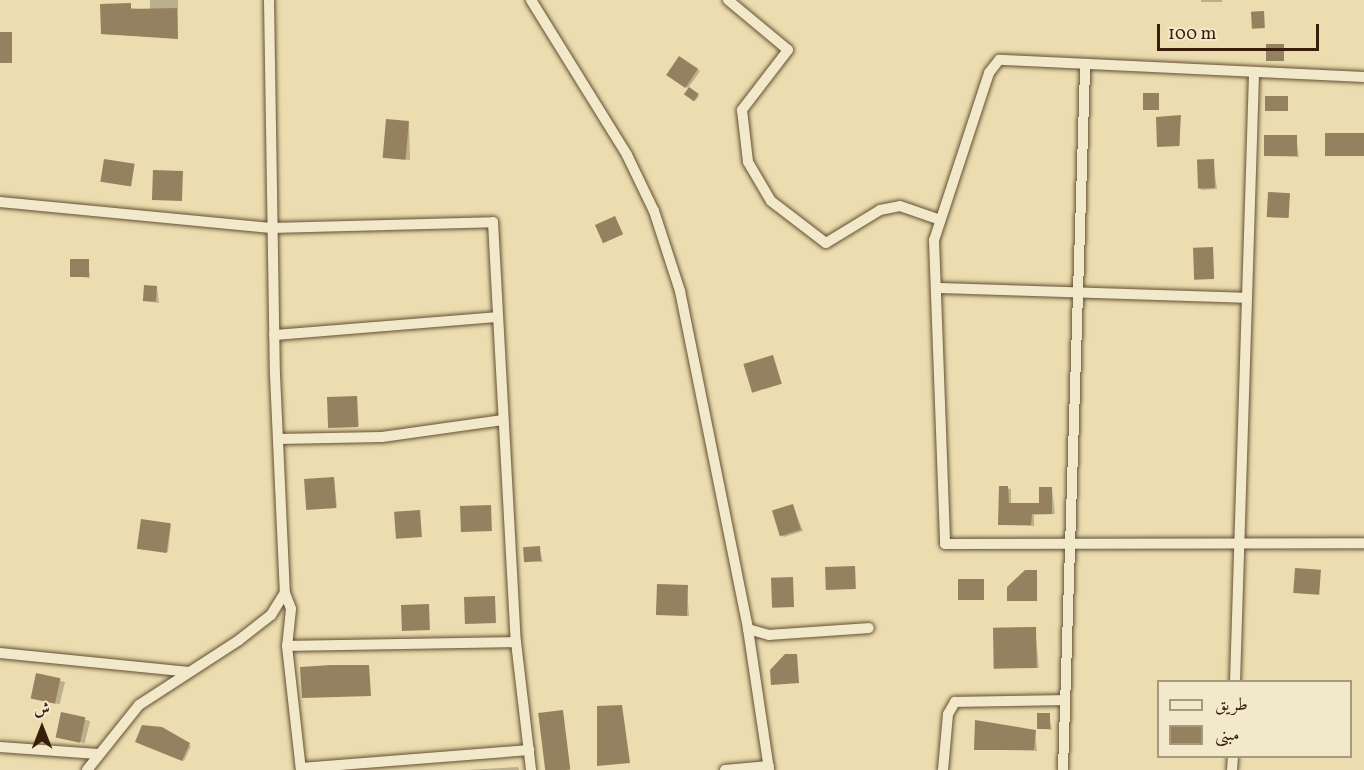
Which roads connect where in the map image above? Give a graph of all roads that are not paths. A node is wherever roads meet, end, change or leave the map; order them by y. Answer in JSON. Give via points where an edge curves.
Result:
{"nodes":[{"id":1,"x":269,"y":0,"type":"edge"},
{"id":2,"x":531,"y":0,"type":"edge"},
{"id":3,"x":728,"y":0,"type":"edge"},
{"id":4,"x":1086,"y":68,"type":"junction"},
{"id":5,"x":1254,"y":74,"type":"junction"},
{"id":6,"x":1364,"y":77,"type":"edge"},
{"id":7,"x":0,"y":202,"type":"edge"},
{"id":8,"x":937,"y":219,"type":"junction"},
{"id":9,"x":271,"y":228,"type":"junction"},
{"id":10,"x":937,"y":288,"type":"junction"},
{"id":11,"x":1079,"y":292,"type":"junction"},
{"id":12,"x":1247,"y":298,"type":"junction"},
{"id":13,"x":497,"y":317,"type":"junction"},
{"id":14,"x":274,"y":335,"type":"junction"},
{"id":15,"x":503,"y":420,"type":"junction"},
{"id":16,"x":278,"y":439,"type":"junction"},
{"id":17,"x":1364,"y":543,"type":"edge"},
{"id":18,"x":1240,"y":544,"type":"junction"},
{"id":19,"x":1070,"y":545,"type":"junction"},
{"id":20,"x":285,"y":593,"type":"junction"},
{"id":21,"x":869,"y":628,"type":"dead end"},
{"id":22,"x":748,"y":629,"type":"junction"},
{"id":23,"x":516,"y":642,"type":"junction"},
{"id":24,"x":287,"y":646,"type":"junction"},
{"id":25,"x":0,"y":653,"type":"edge"},
{"id":26,"x":189,"y":672,"type":"junction"},
{"id":27,"x":1235,"y":680,"type":"edge"},
{"id":28,"x":1065,"y":700,"type":"junction"},
{"id":29,"x":0,"y":747,"type":"edge"},
{"id":30,"x":529,"y":750,"type":"junction"},
{"id":31,"x":98,"y":754,"type":"junction"},
{"id":32,"x":769,"y":768,"type":"edge"},
{"id":33,"x":301,"y":769,"type":"edge"},
{"id":34,"x":87,"y":770,"type":"edge"},
{"id":35,"x":531,"y":770,"type":"edge"},
{"id":36,"x":725,"y":770,"type":"edge"},
{"id":37,"x":943,"y":770,"type":"edge"},
{"id":38,"x":1063,"y":770,"type":"edge"}],
"edges":[{"from":1,"to":9,"type":"street"},
{"from":2,"to":22,"type":"street","via":[[627,155],[654,211],[680,291]]},
{"from":3,"to":8,"type":"street","via":[[788,50],[742,110],[748,162],[771,201],[826,243],[880,210],[900,206]]},
{"from":4,"to":5,"type":"street"},
{"from":4,"to":8,"type":"street","via":[[1008,58],[994,65]]},
{"from":4,"to":11,"type":"street"},
{"from":5,"to":6,"type":"street"},
{"from":5,"to":12,"type":"street"},
{"from":7,"to":9,"type":"street"},
{"from":8,"to":10,"type":"street"},
{"from":9,"to":13,"type":"street","via":[[494,222]]},
{"from":9,"to":14,"type":"street"},
{"from":10,"to":11,"type":"street"},
{"from":10,"to":19,"type":"street","via":[[943,541],[952,546]]},
{"from":11,"to":12,"type":"street"},
{"from":11,"to":19,"type":"street"},
{"from":12,"to":18,"type":"street"},
{"from":13,"to":14,"type":"street"},
{"from":13,"to":15,"type":"street"},
{"from":14,"to":16,"type":"street"},
{"from":15,"to":16,"type":"street","via":[[382,437]]},
{"from":15,"to":23,"type":"street"},
{"from":16,"to":20,"type":"street"},
{"from":17,"to":18,"type":"street"},
{"from":18,"to":19,"type":"street"},
{"from":18,"to":27,"type":"street"},
{"from":19,"to":28,"type":"street"},
{"from":20,"to":24,"type":"street","via":[[291,609]]},
{"from":20,"to":26,"type":"street","via":[[271,615]]},
{"from":21,"to":22,"type":"street","via":[[769,635]]},
{"from":22,"to":32,"type":"street"},
{"from":23,"to":24,"type":"street"},
{"from":23,"to":30,"type":"street"},
{"from":24,"to":33,"type":"street"},
{"from":25,"to":26,"type":"street"},
{"from":26,"to":31,"type":"street","via":[[140,705]]},
{"from":28,"to":37,"type":"street","via":[[955,702],[948,714]]},
{"from":28,"to":38,"type":"street"},
{"from":29,"to":31,"type":"street"},
{"from":30,"to":33,"type":"street"},
{"from":30,"to":35,"type":"street"},
{"from":31,"to":34,"type":"street"},
{"from":32,"to":36,"type":"street"}]}
